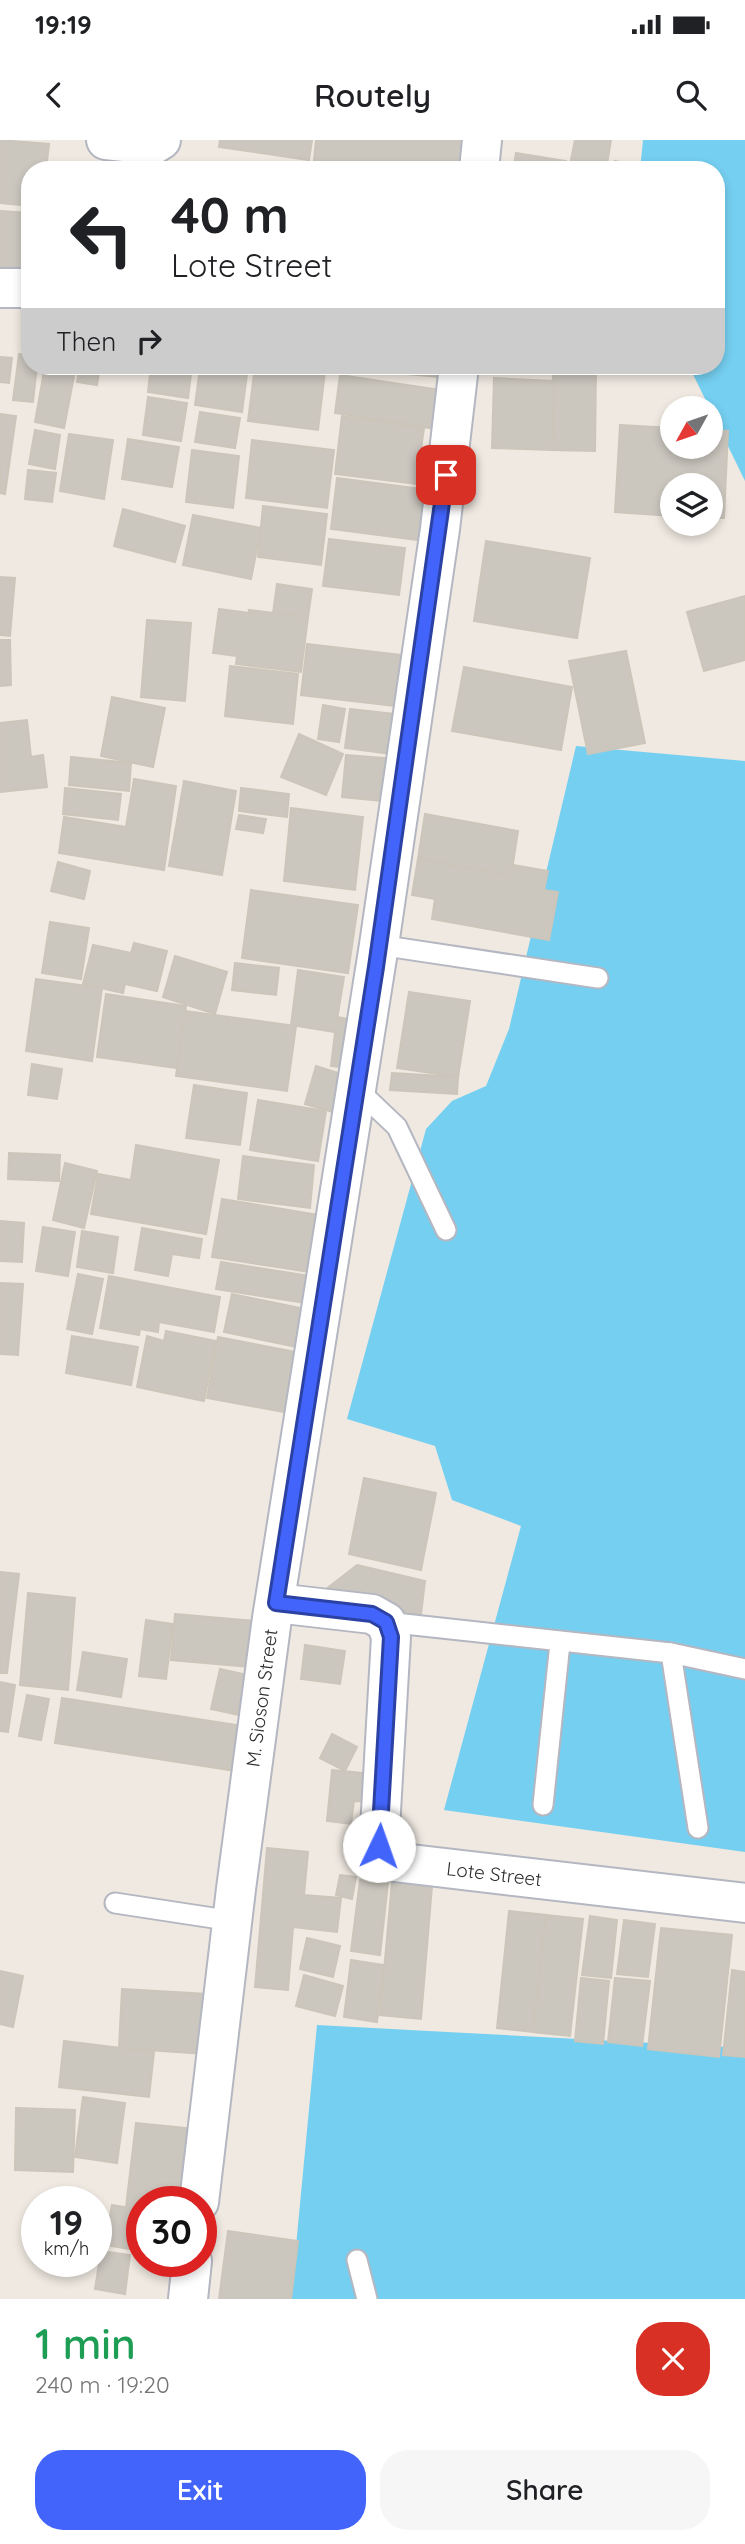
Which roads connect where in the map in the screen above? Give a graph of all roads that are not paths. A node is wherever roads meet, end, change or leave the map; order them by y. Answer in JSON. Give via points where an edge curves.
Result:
{"nodes":[{"id":1,"x":106,"y":140,"type":"edge"},
{"id":2,"x":482,"y":140,"type":"edge"},
{"id":3,"x":157,"y":143,"type":"edge"},
{"id":4,"x":480,"y":161,"type":"edge"},
{"id":5,"x":0,"y":288,"type":"edge"},
{"id":6,"x":21,"y":288,"type":"edge"},
{"id":7,"x":458,"y":375,"type":"edge"},
{"id":8,"x":379,"y":945,"type":"junction"},
{"id":9,"x":598,"y":978,"type":"dead end"},
{"id":10,"x":357,"y":1089,"type":"junction"},
{"id":11,"x":446,"y":1230,"type":"dead end"},
{"id":12,"x":276,"y":1603,"type":"junction"},
{"id":13,"x":386,"y":1622,"type":"junction"},
{"id":14,"x":560,"y":1643,"type":"junction"},
{"id":15,"x":671,"y":1653,"type":"junction"},
{"id":16,"x":745,"y":1669,"type":"edge"},
{"id":17,"x":543,"y":1805,"type":"dead end"},
{"id":18,"x":698,"y":1828,"type":"dead end"},
{"id":19,"x":115,"y":1903,"type":"dead end"},
{"id":20,"x":745,"y":1903,"type":"edge"},
{"id":21,"x":233,"y":1922,"type":"junction"},
{"id":22,"x":201,"y":2186,"type":"edge"},
{"id":23,"x":357,"y":2260,"type":"dead end"},
{"id":24,"x":190,"y":2277,"type":"edge"},
{"id":25,"x":188,"y":2299,"type":"edge"},
{"id":26,"x":367,"y":2299,"type":"edge"}],
"edges":[{"from":1,"to":3,"type":"street"},
{"from":2,"to":4,"type":"street"},
{"from":5,"to":6,"type":"street"},
{"from":7,"to":8,"type":"street","name":"M. Sioson Street"},
{"from":8,"to":9,"type":"lane"},
{"from":8,"to":10,"type":"street","name":"M. Sioson Street"},
{"from":10,"to":11,"type":"lane","via":[[397,1127]]},
{"from":10,"to":12,"type":"street","name":"M. Sioson Street"},
{"from":12,"to":13,"type":"street","via":[[372,1614]]},
{"from":12,"to":21,"type":"street","name":"M. Sioson Street"},
{"from":13,"to":14,"type":"lane"},
{"from":13,"to":20,"type":"street","name":"Lote Street","via":[[391,1637],[379,1846],[384,1857]]},
{"from":14,"to":15,"type":"lane"},
{"from":14,"to":17,"type":"lane"},
{"from":15,"to":16,"type":"lane"},
{"from":15,"to":18,"type":"lane"},
{"from":19,"to":21,"type":"lane"},
{"from":21,"to":22,"type":"street","name":"M. Sioson Street"},
{"from":23,"to":26,"type":"lane"},
{"from":24,"to":25,"type":"street"}]}
